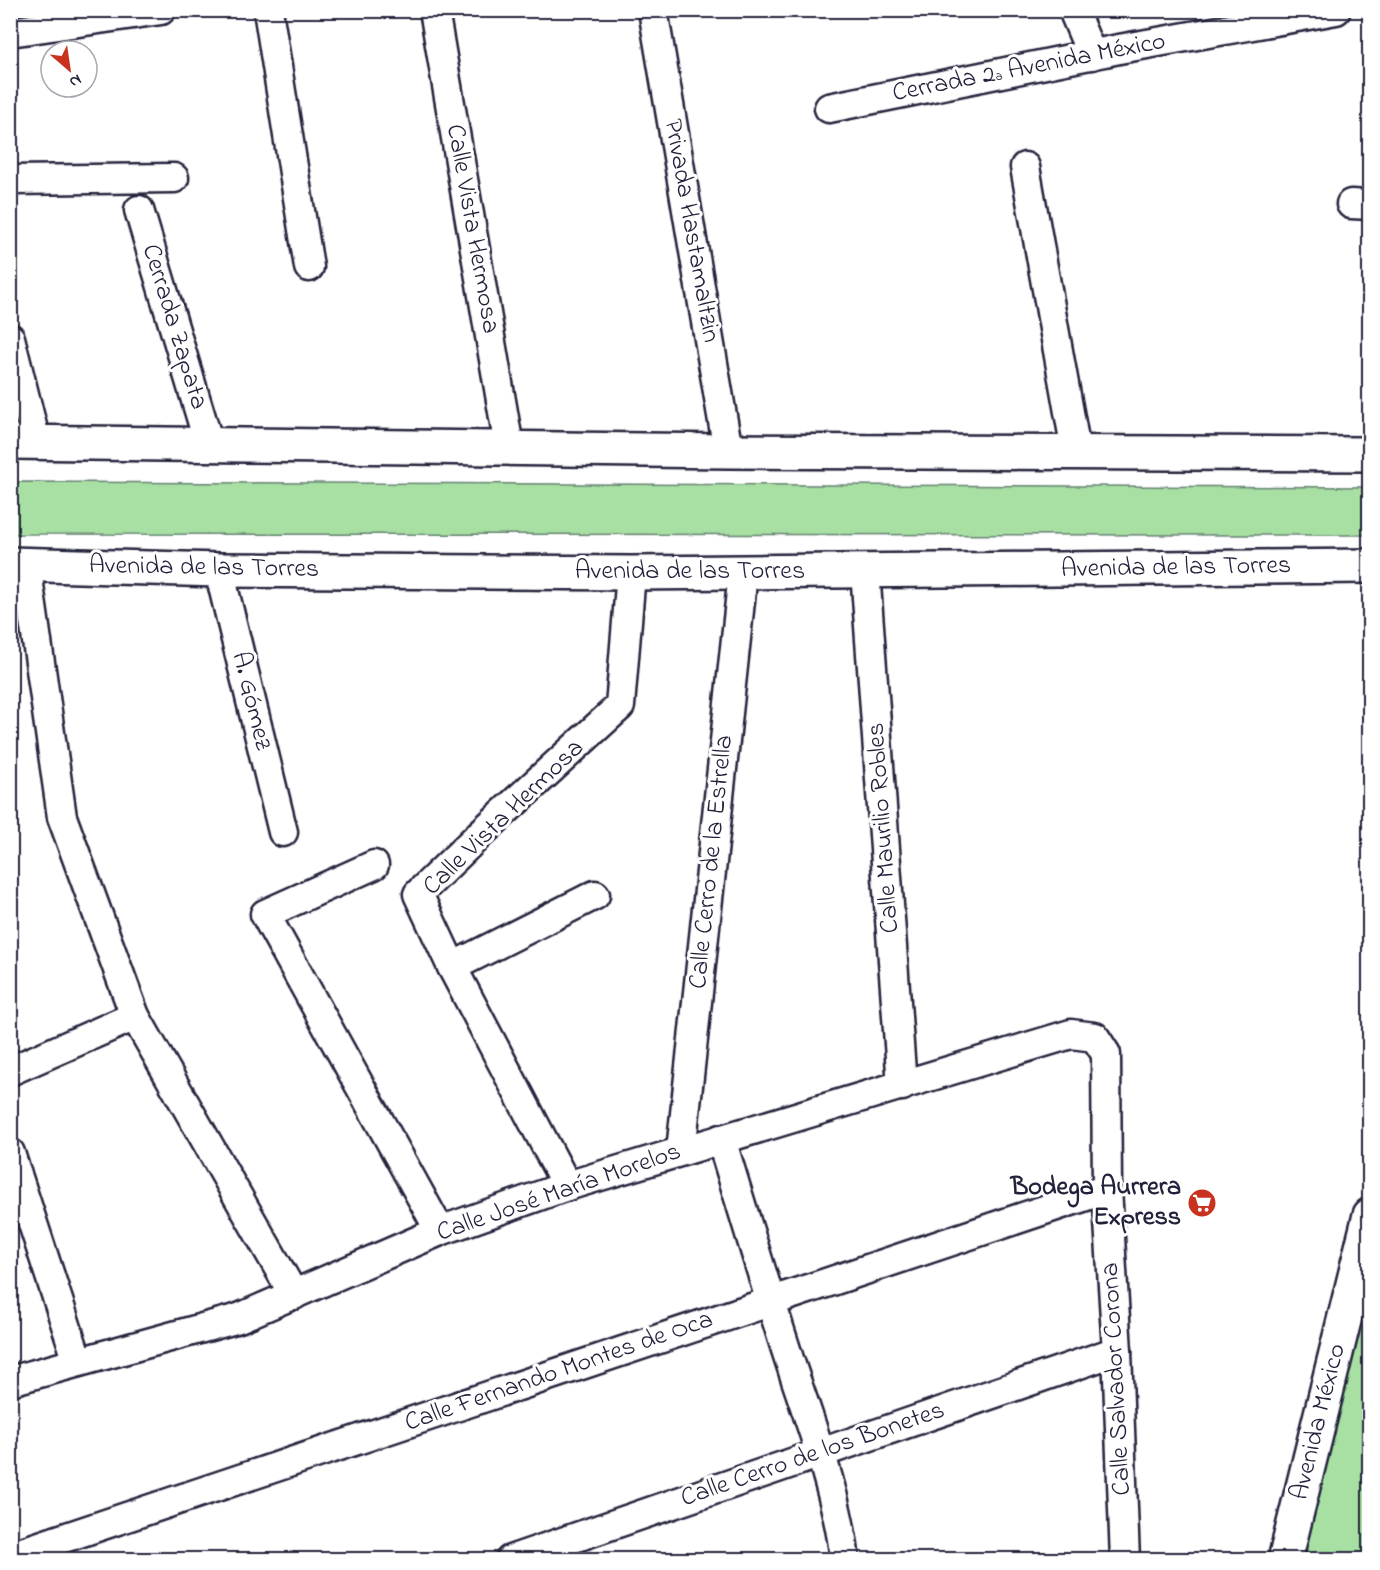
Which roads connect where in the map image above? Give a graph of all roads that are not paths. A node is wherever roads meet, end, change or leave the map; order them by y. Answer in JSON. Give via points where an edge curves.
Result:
{"nodes":[{"id":1,"x":161,"y":10,"type":"edge"},
{"id":2,"x":268,"y":10,"type":"edge"},
{"id":3,"x":434,"y":10,"type":"edge"},
{"id":4,"x":653,"y":10,"type":"edge"},
{"id":5,"x":1073,"y":10,"type":"edge"},
{"id":6,"x":1336,"y":10,"type":"edge"},
{"id":7,"x":1303,"y":14,"type":"edge"},
{"id":8,"x":10,"y":32,"type":"edge"},
{"id":9,"x":1092,"y":55,"type":"junction"},
{"id":10,"x":829,"y":108,"type":"dead end"},
{"id":11,"x":1024,"y":166,"type":"dead end"},
{"id":12,"x":174,"y":178,"type":"dead end"},
{"id":13,"x":10,"y":180,"type":"edge"},
{"id":14,"x":139,"y":210,"type":"dead end"},
{"id":15,"x":309,"y":267,"type":"dead end"},
{"id":16,"x":10,"y":338,"type":"edge"},
{"id":17,"x":23,"y":442,"type":"edge"},
{"id":18,"x":209,"y":444,"type":"junction"},
{"id":19,"x":509,"y":447,"type":"junction"},
{"id":20,"x":728,"y":451,"type":"junction"},
{"id":21,"x":1076,"y":452,"type":"junction"},
{"id":22,"x":1370,"y":454,"type":"edge"},
{"id":23,"x":18,"y":564,"type":"edge"},
{"id":24,"x":1370,"y":566,"type":"edge"},
{"id":25,"x":219,"y":570,"type":"junction"},
{"id":26,"x":865,"y":570,"type":"junction"},
{"id":27,"x":631,"y":573,"type":"junction"},
{"id":28,"x":743,"y":573,"type":"junction"},
{"id":29,"x":284,"y":832,"type":"dead end"},
{"id":30,"x":374,"y":865,"type":"dead end"},
{"id":31,"x":595,"y":895,"type":"dead end"},
{"id":32,"x":452,"y":967,"type":"junction"},
{"id":33,"x":135,"y":1016,"type":"junction"},
{"id":34,"x":1106,"y":1054,"type":"joint"},
{"id":35,"x":10,"y":1071,"type":"edge"},
{"id":36,"x":902,"y":1086,"type":"junction"},
{"id":37,"x":721,"y":1139,"type":"junction"},
{"id":38,"x":681,"y":1151,"type":"junction"},
{"id":39,"x":10,"y":1153,"type":"edge"},
{"id":40,"x":567,"y":1186,"type":"junction"},
{"id":41,"x":1107,"y":1189,"type":"junction"},
{"id":42,"x":1370,"y":1215,"type":"edge"},
{"id":43,"x":440,"y":1231,"type":"junction"},
{"id":44,"x":294,"y":1295,"type":"junction"},
{"id":45,"x":770,"y":1301,"type":"junction"},
{"id":46,"x":1117,"y":1351,"type":"junction"},
{"id":47,"x":78,"y":1362,"type":"junction"},
{"id":48,"x":10,"y":1381,"type":"edge"},
{"id":49,"x":819,"y":1452,"type":"junction"},
{"id":50,"x":10,"y":1556,"type":"edge"},
{"id":51,"x":510,"y":1560,"type":"edge"},
{"id":52,"x":845,"y":1560,"type":"edge"},
{"id":53,"x":1125,"y":1560,"type":"edge"},
{"id":54,"x":1285,"y":1560,"type":"edge"}],
"edges":[{"from":1,"to":8,"type":"street"},
{"from":2,"to":15,"type":"street"},
{"from":3,"to":19,"type":"street","name":"Calle Vista Hermosa"},
{"from":4,"to":20,"type":"street","name":"Privada Hastamaltzin"},
{"from":5,"to":9,"type":"street"},
{"from":6,"to":7,"type":"street","name":"Cerrada 2ª Avenida México"},
{"from":7,"to":9,"type":"street","name":"Cerrada 2ª Avenida México"},
{"from":9,"to":10,"type":"street","name":"Cerrada 2ª Avenida México"},
{"from":11,"to":21,"type":"street"},
{"from":12,"to":13,"type":"street"},
{"from":14,"to":18,"type":"street","name":"Cerrada Zapata"},
{"from":16,"to":17,"type":"street"},
{"from":17,"to":18,"type":"main road"},
{"from":18,"to":19,"type":"main road"},
{"from":19,"to":20,"type":"main road"},
{"from":20,"to":21,"type":"main road"},
{"from":21,"to":22,"type":"main road"},
{"from":23,"to":25,"type":"main road","name":"Avenida de las Torres"},
{"from":23,"to":33,"type":"street","via":[[62,817]]},
{"from":24,"to":26,"type":"main road","name":"Avenida de las Torres"},
{"from":25,"to":27,"type":"main road","name":"Avenida de las Torres"},
{"from":25,"to":29,"type":"street","name":"A. Gómez"},
{"from":26,"to":28,"type":"main road","name":"Avenida de las Torres"},
{"from":26,"to":36,"type":"street","name":"Calle Maurilio Robles"},
{"from":27,"to":28,"type":"main road","name":"Avenida de las Torres"},
{"from":27,"to":32,"type":"street","name":"Calle Vista Hermosa","via":[[620,706],[418,894]]},
{"from":28,"to":38,"type":"street","name":"Calle Cerro de la Estrella"},
{"from":30,"to":43,"type":"street","via":[[265,914]]},
{"from":31,"to":32,"type":"street"},
{"from":32,"to":40,"type":"street","name":"Calle Vista Hermosa"},
{"from":33,"to":35,"type":"street"},
{"from":33,"to":44,"type":"street"},
{"from":34,"to":36,"type":"street","name":"Calle José María Morelos","via":[[1095,1037],[1071,1034]]},
{"from":34,"to":41,"type":"street","name":"Calle Salvador Corona"},
{"from":36,"to":37,"type":"street","name":"Calle José María Morelos"},
{"from":37,"to":38,"type":"street","name":"Calle José María Morelos"},
{"from":37,"to":45,"type":"street"},
{"from":38,"to":40,"type":"street","name":"Calle José María Morelos"},
{"from":39,"to":47,"type":"street"},
{"from":40,"to":43,"type":"street","name":"Calle José María Morelos"},
{"from":41,"to":45,"type":"street","name":"Calle Fernando Montes de Oca"},
{"from":41,"to":46,"type":"street","name":"Calle Salvador Corona"},
{"from":42,"to":54,"type":"main road","name":"Avenida México"},
{"from":43,"to":44,"type":"street","name":"Calle José María Morelos"},
{"from":44,"to":47,"type":"street","name":"Calle José María Morelos","via":[[239,1318]]},
{"from":45,"to":49,"type":"street"},
{"from":45,"to":50,"type":"street","name":"Calle Fernando Montes de Oca"},
{"from":46,"to":49,"type":"street","name":"Calle Cerro de los Bonetes"},
{"from":46,"to":53,"type":"street","name":"Calle Salvador Corona"},
{"from":47,"to":48,"type":"street","name":"Calle José María Morelos"},
{"from":49,"to":51,"type":"street","name":"Calle Cerro de los Bonetes"},
{"from":49,"to":52,"type":"street"}]}
